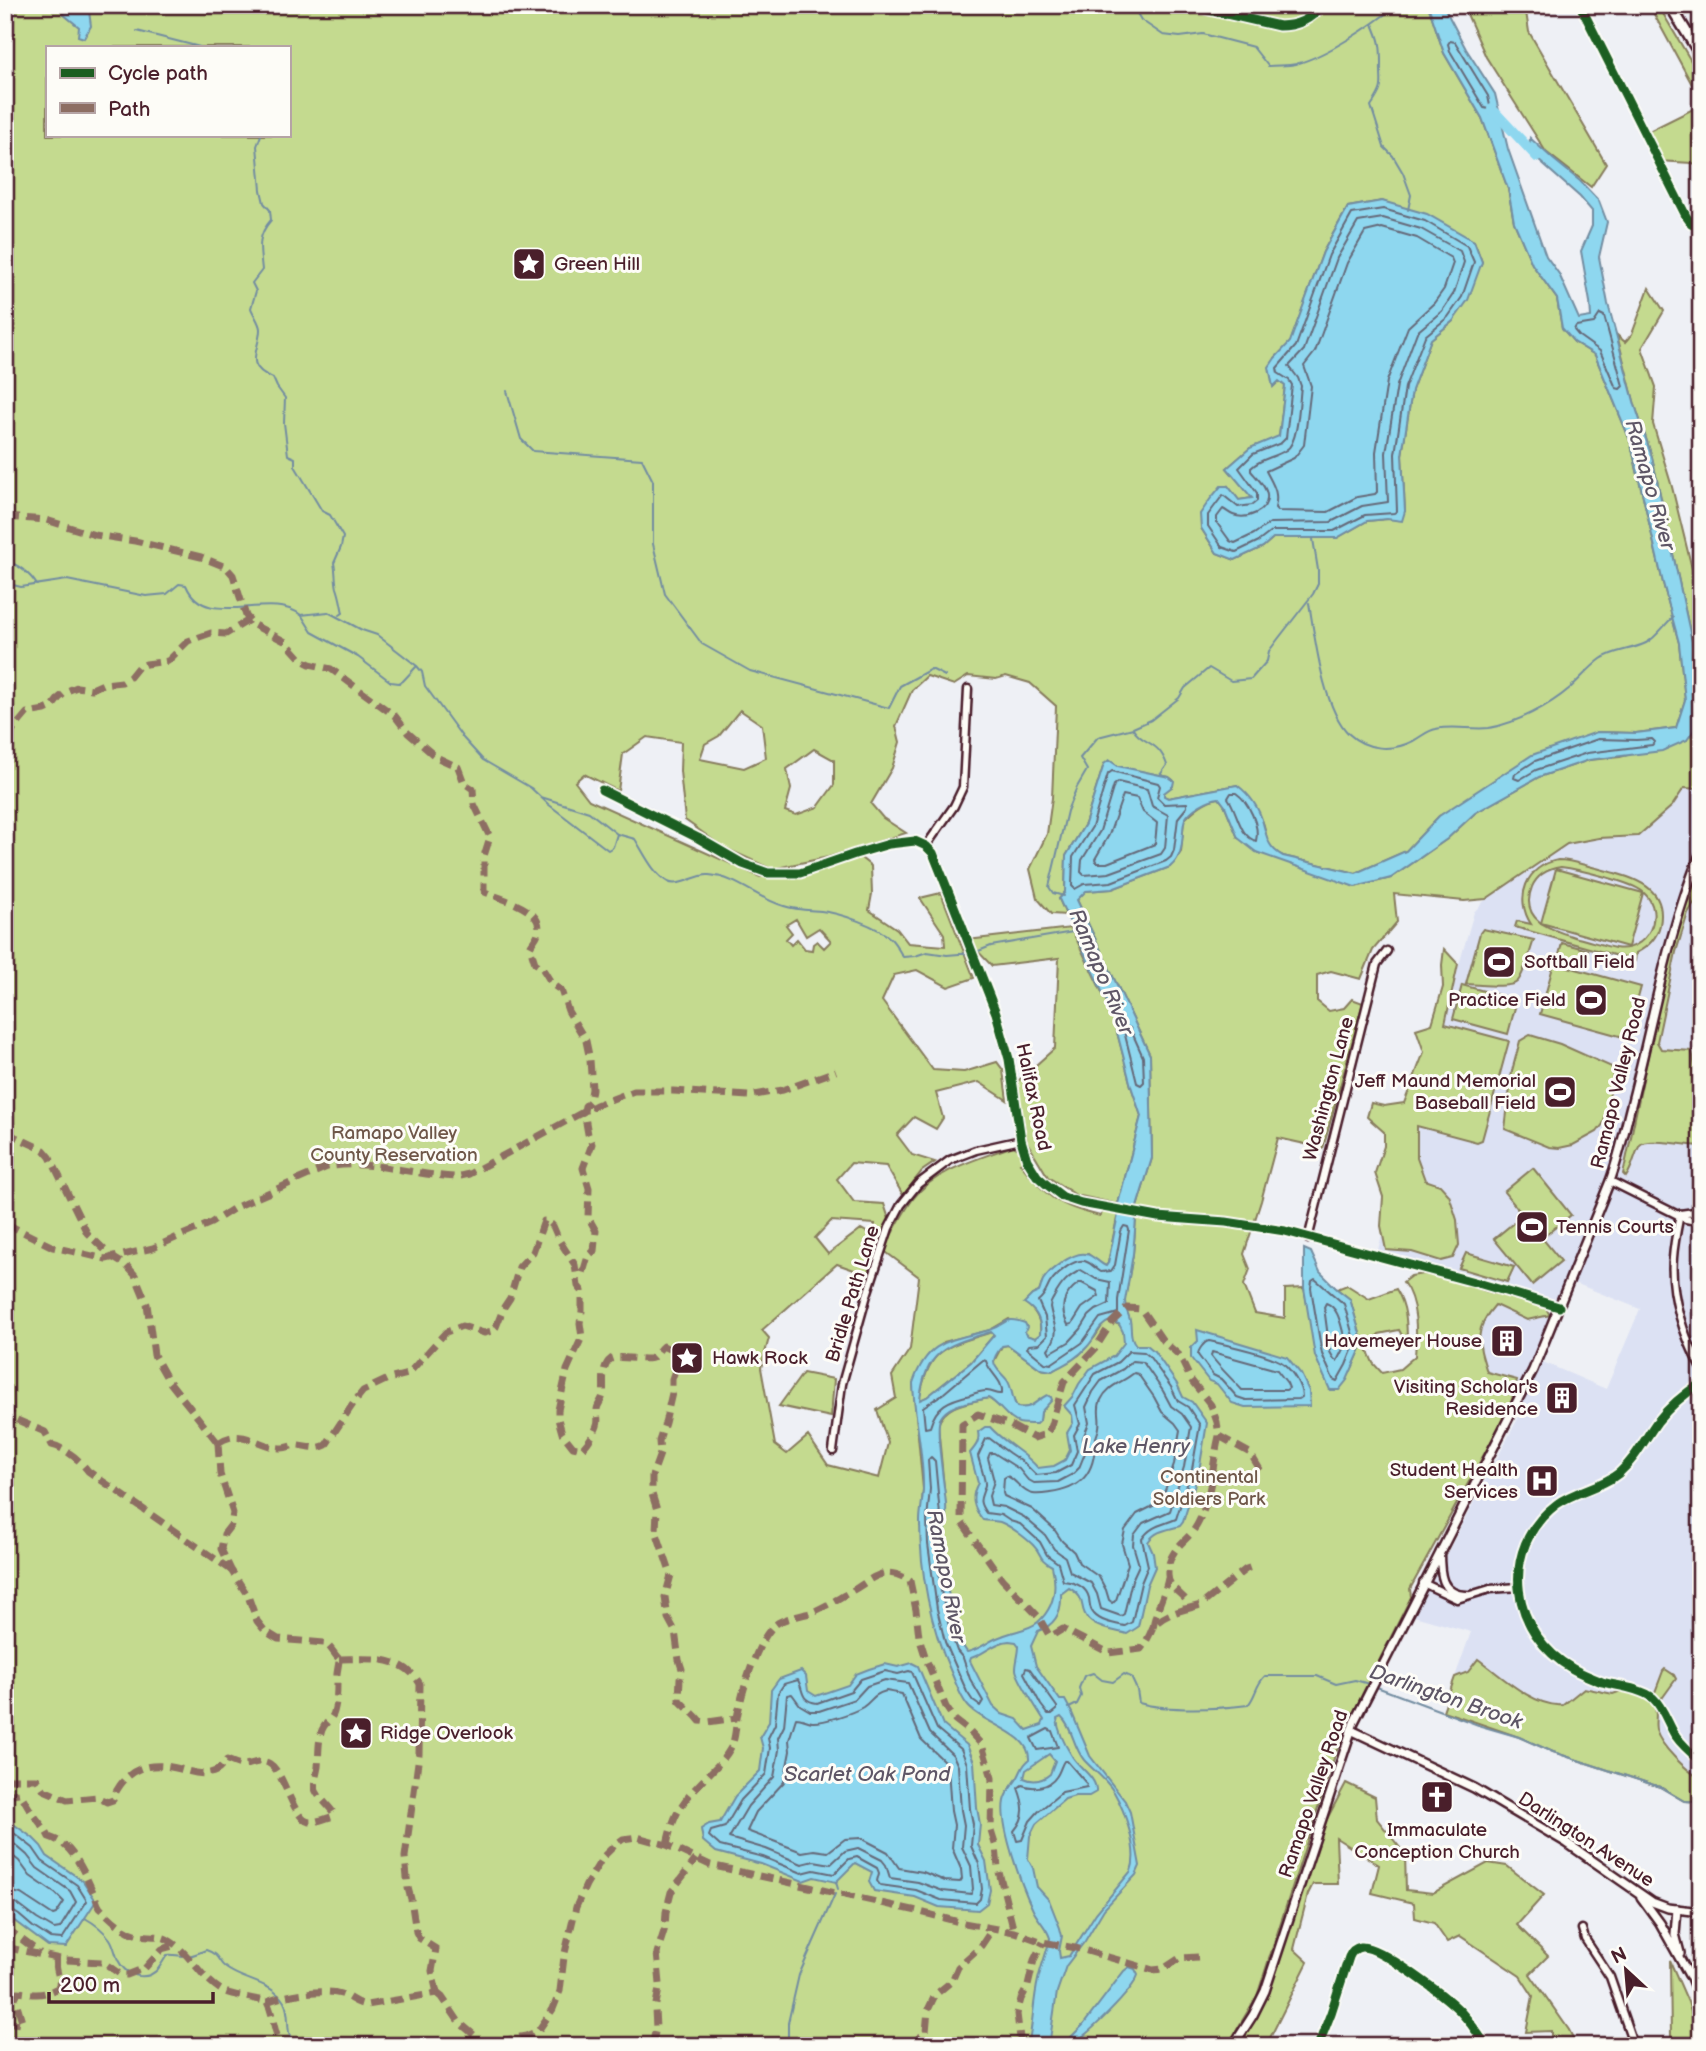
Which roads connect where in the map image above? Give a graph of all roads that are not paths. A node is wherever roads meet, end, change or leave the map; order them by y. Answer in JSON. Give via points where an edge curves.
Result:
{"nodes":[{"id":1,"x":1187,"y":5,"type":"edge"},
{"id":2,"x":1247,"y":5,"type":"edge"},
{"id":3,"x":1322,"y":5,"type":"edge"},
{"id":4,"x":1580,"y":5,"type":"edge"},
{"id":5,"x":1671,"y":5,"type":"edge"},
{"id":6,"x":1695,"y":5,"type":"edge"},
{"id":7,"x":1701,"y":15,"type":"edge"},
{"id":8,"x":1244,"y":17,"type":"junction"},
{"id":9,"x":1701,"y":56,"type":"edge"},
{"id":10,"x":1701,"y":227,"type":"edge"},
{"id":11,"x":968,"y":689,"type":"dead end"},
{"id":12,"x":602,"y":790,"type":"dead end"},
{"id":13,"x":926,"y":846,"type":"junction"},
{"id":14,"x":1701,"y":852,"type":"edge"},
{"id":15,"x":1387,"y":951,"type":"dead end"},
{"id":16,"x":1021,"y":1140,"type":"junction"},
{"id":17,"x":1610,"y":1181,"type":"junction"},
{"id":18,"x":1701,"y":1211,"type":"edge"},
{"id":19,"x":1680,"y":1214,"type":"junction"},
{"id":20,"x":1701,"y":1222,"type":"edge"},
{"id":21,"x":1308,"y":1239,"type":"junction"},
{"id":22,"x":1559,"y":1307,"type":"junction"},
{"id":23,"x":1701,"y":1369,"type":"edge"},
{"id":24,"x":1701,"y":1383,"type":"edge"},
{"id":25,"x":833,"y":1451,"type":"dead end"},
{"id":26,"x":1440,"y":1551,"type":"junction"},
{"id":27,"x":1423,"y":1583,"type":"junction"},
{"id":28,"x":1519,"y":1587,"type":"junction"},
{"id":29,"x":1472,"y":1595,"type":"junction"},
{"id":30,"x":1351,"y":1730,"type":"junction"},
{"id":31,"x":1701,"y":1761,"type":"edge"},
{"id":32,"x":1633,"y":1888,"type":"junction"},
{"id":33,"x":1676,"y":1909,"type":"junction"},
{"id":34,"x":1701,"y":1912,"type":"edge"},
{"id":35,"x":1582,"y":1928,"type":"dead end"},
{"id":36,"x":1689,"y":1975,"type":"junction"},
{"id":37,"x":1701,"y":2002,"type":"edge"},
{"id":38,"x":1233,"y":2046,"type":"edge"},
{"id":39,"x":1318,"y":2046,"type":"edge"},
{"id":40,"x":1486,"y":2046,"type":"edge"},
{"id":41,"x":1634,"y":2046,"type":"edge"}],
"edges":[{"from":1,"to":8,"type":"street"},
{"from":2,"to":8,"type":"street"},
{"from":3,"to":8,"type":"street","via":[[1291,26]]},
{"from":4,"to":10,"type":"street","via":[[1686,216]]},
{"from":5,"to":9,"type":"highway"},
{"from":6,"to":7,"type":"highway"},
{"from":11,"to":13,"type":"street","via":[[965,777],[954,806]]},
{"from":12,"to":13,"type":"street","via":[[768,873],[800,873],[889,844],[915,841]]},
{"from":13,"to":16,"type":"street","name":"Halifax Road","via":[[933,853],[1003,1036]]},
{"from":14,"to":17,"type":"main road","name":"Ramapo Valley Road","via":[[1668,946],[1646,1052]]},
{"from":15,"to":21,"type":"street","name":"Washington Lane","via":[[1377,964]]},
{"from":16,"to":21,"type":"street","name":"Halifax Road","via":[[1032,1168],[1045,1184],[1074,1201],[1158,1217],[1285,1231]]},
{"from":16,"to":25,"type":"street","name":"Bridle Path Lane","via":[[950,1160],[918,1184],[901,1205],[867,1294],[842,1384]]},
{"from":17,"to":19,"type":"street"},
{"from":17,"to":22,"type":"main road","name":"Ramapo Valley Road"},
{"from":18,"to":19,"type":"street"},
{"from":19,"to":20,"type":"street"},
{"from":19,"to":23,"type":"street","via":[[1673,1257],[1676,1296],[1686,1338]]},
{"from":21,"to":22,"type":"street","name":"Halifax Road"},
{"from":22,"to":26,"type":"main road","name":"Ramapo Valley Road","via":[[1507,1424]]},
{"from":24,"to":28,"type":"street","via":[[1667,1411],[1624,1468],[1557,1504],[1537,1525],[1523,1553]]},
{"from":26,"to":27,"type":"main road","name":"Ramapo Valley Road"},
{"from":26,"to":29,"type":"street","via":[[1444,1583],[1454,1593]]},
{"from":27,"to":29,"type":"street","via":[[1457,1599]]},
{"from":27,"to":30,"type":"main road","name":"Ramapo Valley Road"},
{"from":28,"to":29,"type":"street"},
{"from":28,"to":31,"type":"street","via":[[1525,1617],[1549,1651],[1591,1678],[1651,1697],[1681,1743]]},
{"from":30,"to":32,"type":"main road","name":"Darlington Avenue","via":[[1458,1780]]},
{"from":30,"to":38,"type":"main road","name":"Ramapo Valley Road","via":[[1265,1991]]},
{"from":32,"to":33,"type":"main road","name":"Darlington Avenue","via":[[1652,1902]]},
{"from":32,"to":36,"type":"main road","via":[[1653,1912]]},
{"from":33,"to":34,"type":"main road","name":"Darlington Avenue"},
{"from":33,"to":36,"type":"main road","via":[[1675,1934]]},
{"from":35,"to":41,"type":"street","via":[[1610,1977]]},
{"from":36,"to":37,"type":"main road"},
{"from":39,"to":40,"type":"street","via":[[1349,1957],[1360,1947],[1395,1962],[1450,2002]]}]}
